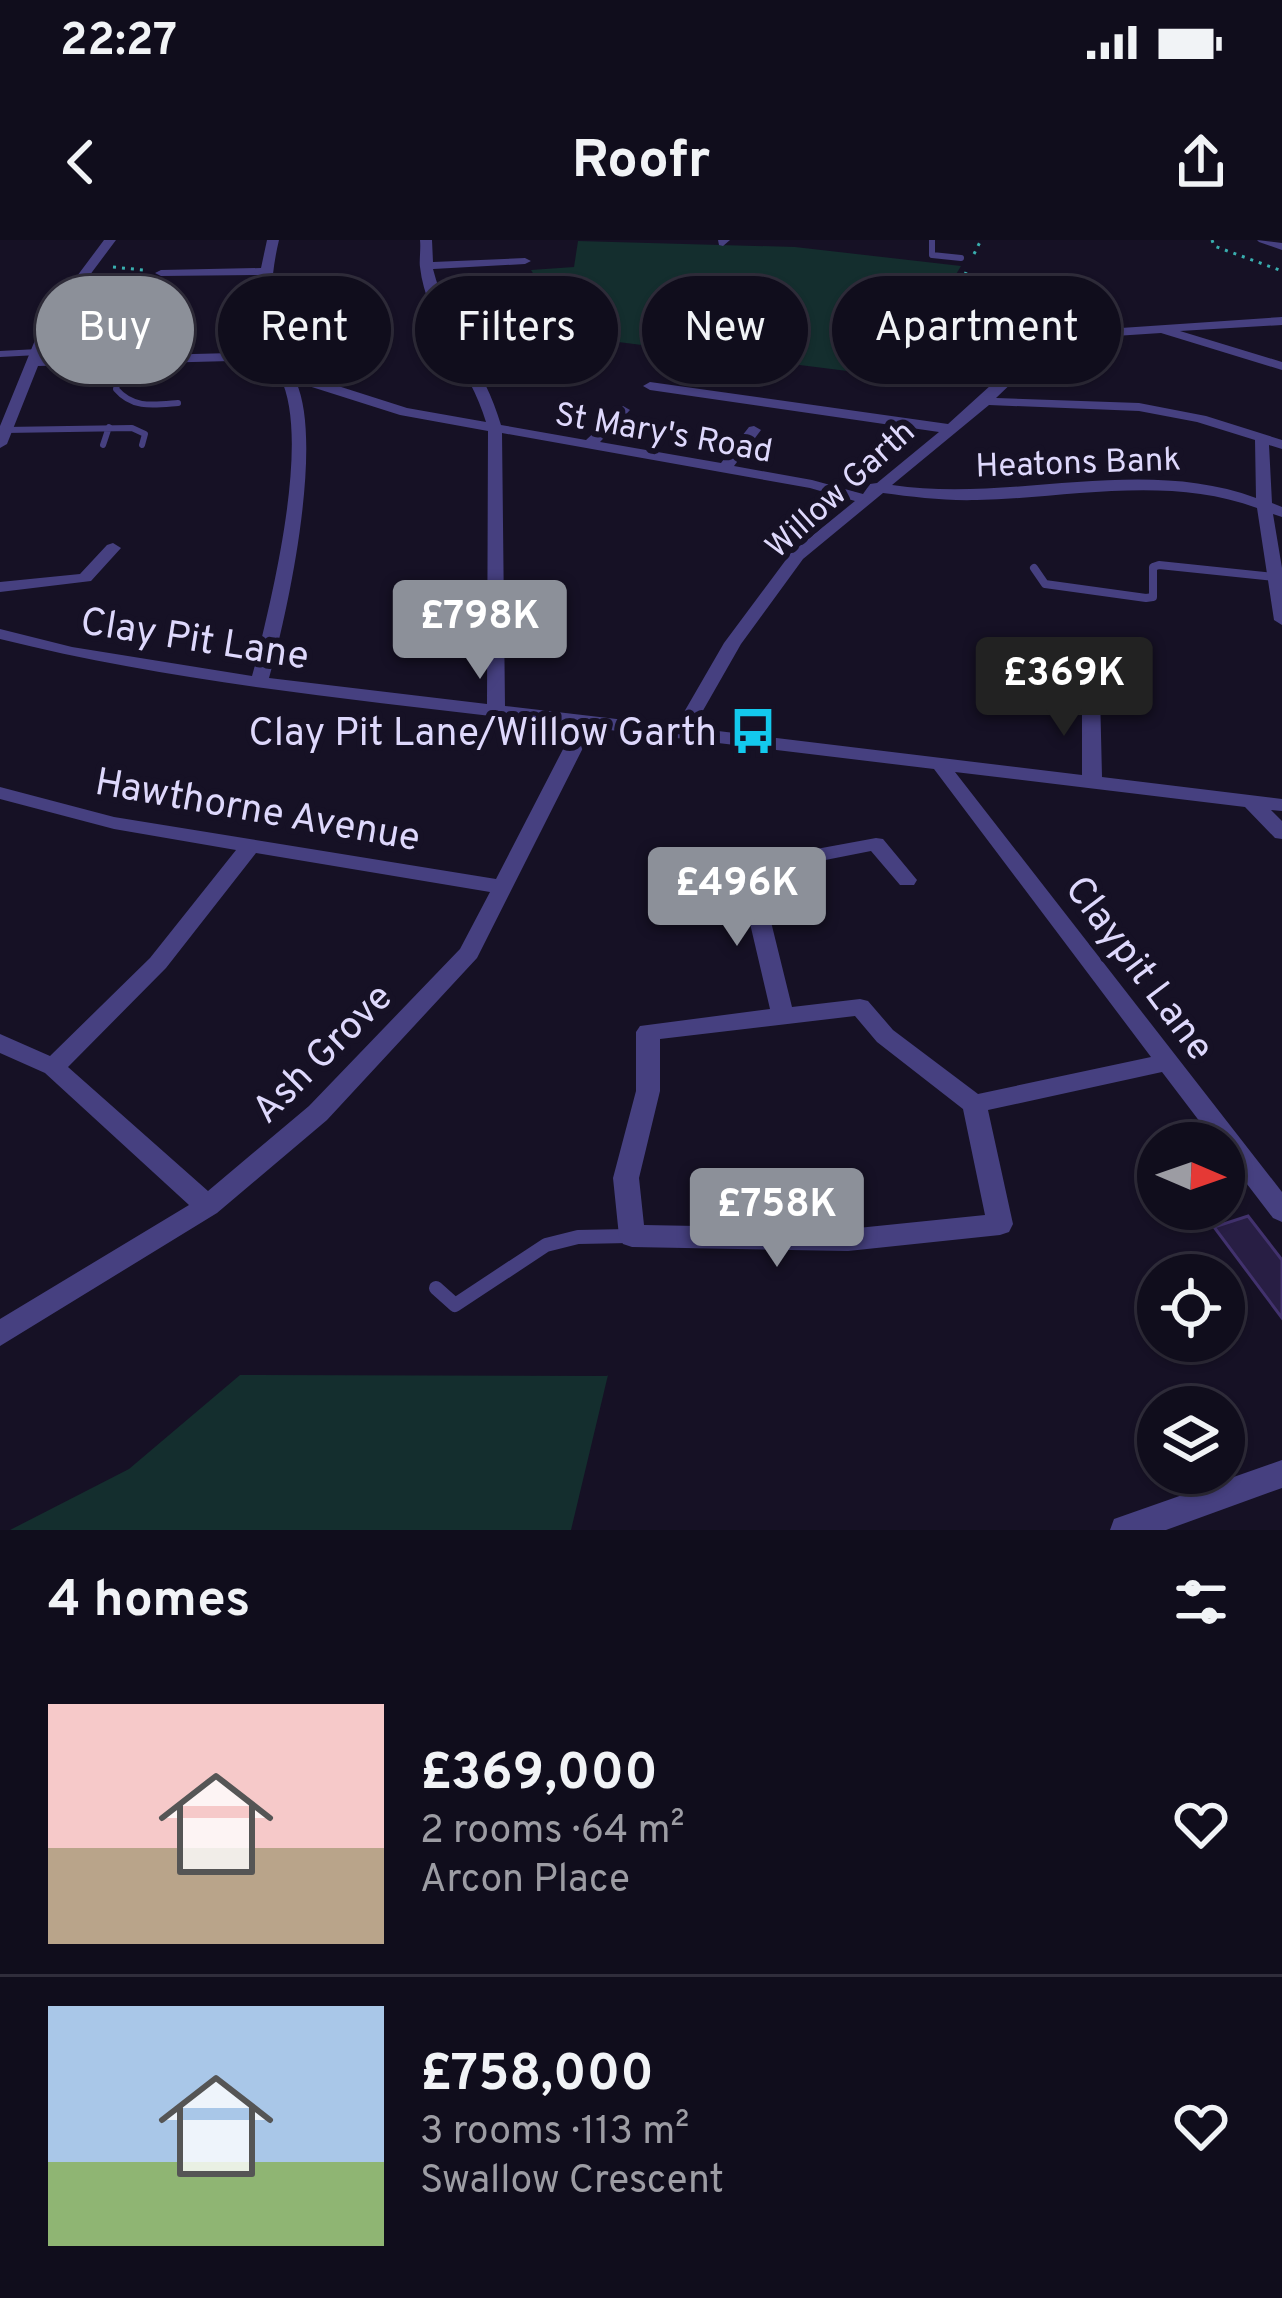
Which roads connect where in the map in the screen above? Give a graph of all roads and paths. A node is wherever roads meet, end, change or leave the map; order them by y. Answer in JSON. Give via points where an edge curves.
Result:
{"nodes":[{"id":1,"x":110,"y":240,"type":"edge"},
{"id":2,"x":273,"y":240,"type":"edge"},
{"id":3,"x":426,"y":240,"type":"edge"},
{"id":4,"x":932,"y":240,"type":"edge"},
{"id":5,"x":981,"y":240,"type":"edge"},
{"id":6,"x":1212,"y":240,"type":"edge"},
{"id":7,"x":1263,"y":240,"type":"edge"},
{"id":8,"x":1282,"y":247,"type":"edge"},
{"id":9,"x":962,"y":258,"type":"joint"},
{"id":10,"x":971,"y":259,"type":"junction"},
{"id":11,"x":525,"y":261,"type":"dead end"},
{"id":12,"x":89,"y":266,"type":"junction"},
{"id":13,"x":425,"y":266,"type":"junction"},
{"id":14,"x":1282,"y":271,"type":"edge"},
{"id":15,"x":266,"y":272,"type":"junction"},
{"id":16,"x":161,"y":273,"type":"joint"},
{"id":17,"x":81,"y":276,"type":"edge"},
{"id":18,"x":266,"y":276,"type":"edge"},
{"id":19,"x":966,"y":276,"type":"edge"},
{"id":20,"x":1282,"y":321,"type":"edge"},
{"id":21,"x":1154,"y":327,"type":"junction"},
{"id":22,"x":1121,"y":330,"type":"edge"},
{"id":23,"x":0,"y":353,"type":"edge"},
{"id":24,"x":36,"y":357,"type":"joint"},
{"id":25,"x":1282,"y":366,"type":"edge"},
{"id":26,"x":117,"y":384,"type":"edge"},
{"id":27,"x":289,"y":384,"type":"edge"},
{"id":28,"x":322,"y":384,"type":"edge"},
{"id":29,"x":1002,"y":384,"type":"edge"},
{"id":30,"x":650,"y":386,"type":"dead end"},
{"id":31,"x":986,"y":400,"type":"junction"},
{"id":32,"x":178,"y":403,"type":"dead end"},
{"id":33,"x":623,"y":410,"type":"dead end"},
{"id":34,"x":109,"y":427,"type":"junction"},
{"id":35,"x":495,"y":428,"type":"junction"},
{"id":36,"x":754,"y":430,"type":"dead end"},
{"id":37,"x":950,"y":430,"type":"junction"},
{"id":38,"x":2,"y":436,"type":"edge"},
{"id":39,"x":1262,"y":438,"type":"junction"},
{"id":40,"x":142,"y":445,"type":"dead end"},
{"id":41,"x":589,"y":445,"type":"junction"},
{"id":42,"x":1282,"y":445,"type":"edge"},
{"id":43,"x":103,"y":446,"type":"dead end"},
{"id":44,"x":723,"y":470,"type":"junction"},
{"id":45,"x":868,"y":492,"type":"junction"},
{"id":46,"x":1264,"y":503,"type":"junction"},
{"id":47,"x":1282,"y":512,"type":"edge"},
{"id":48,"x":113,"y":548,"type":"dead end"},
{"id":49,"x":1034,"y":568,"type":"dead end"},
{"id":50,"x":1276,"y":577,"type":"junction"},
{"id":51,"x":0,"y":587,"type":"edge"},
{"id":52,"x":1282,"y":620,"type":"edge"},
{"id":53,"x":3,"y":640,"type":"edge"},
{"id":54,"x":259,"y":682,"type":"junction"},
{"id":55,"x":1091,"y":693,"type":"dead end"},
{"id":56,"x":496,"y":711,"type":"junction"},
{"id":57,"x":586,"y":723,"type":"junction"},
{"id":58,"x":681,"y":734,"type":"junction"},
{"id":59,"x":942,"y":767,"type":"junction"},
{"id":60,"x":1092,"y":784,"type":"junction"},
{"id":61,"x":0,"y":793,"type":"edge"},
{"id":62,"x":1250,"y":800,"type":"junction"},
{"id":63,"x":1282,"y":805,"type":"edge"},
{"id":64,"x":1282,"y":832,"type":"edge"},
{"id":65,"x":251,"y":845,"type":"junction"},
{"id":66,"x":908,"y":880,"type":"dead end"},
{"id":67,"x":504,"y":887,"type":"junction"},
{"id":68,"x":783,"y":1016,"type":"junction"},
{"id":69,"x":0,"y":1043,"type":"edge"},
{"id":70,"x":1168,"y":1062,"type":"junction"},
{"id":71,"x":53,"y":1066,"type":"junction"},
{"id":72,"x":974,"y":1104,"type":"junction"},
{"id":73,"x":208,"y":1206,"type":"junction"},
{"id":74,"x":1282,"y":1211,"type":"edge"},
{"id":75,"x":632,"y":1236,"type":"junction"},
{"id":76,"x":436,"y":1288,"type":"dead end"},
{"id":77,"x":0,"y":1334,"type":"edge"},
{"id":78,"x":1282,"y":1474,"type":"edge"},
{"id":79,"x":1125,"y":1530,"type":"edge"}],
"edges":[{"from":1,"to":12,"type":"street"},
{"from":2,"to":15,"type":"street"},
{"from":3,"to":13,"type":"street"},
{"from":4,"to":9,"type":"lane","via":[[932,255]]},
{"from":5,"to":10,"type":"path"},
{"from":6,"to":14,"type":"path"},
{"from":7,"to":8,"type":"street"},
{"from":9,"to":10,"type":"path"},
{"from":10,"to":19,"type":"path"},
{"from":11,"to":13,"type":"street"},
{"from":12,"to":16,"type":"path"},
{"from":12,"to":17,"type":"street"},
{"from":13,"to":35,"type":"street","via":[[436,314],[488,395]]},
{"from":15,"to":16,"type":"street"},
{"from":15,"to":18,"type":"street"},
{"from":20,"to":21,"type":"street","name":"Willow Garth"},
{"from":21,"to":22,"type":"street","name":"Willow Garth"},
{"from":21,"to":25,"type":"street"},
{"from":23,"to":24,"type":"lane"},
{"from":24,"to":38,"type":"street"},
{"from":26,"to":32,"type":"lane","via":[[134,406]]},
{"from":27,"to":54,"type":"street","via":[[299,437],[291,517]]},
{"from":28,"to":35,"type":"street","name":"St Mary's Road","via":[[405,412]]},
{"from":29,"to":31,"type":"street","name":"Willow Garth"},
{"from":30,"to":37,"type":"street"},
{"from":31,"to":37,"type":"street","name":"Willow Garth"},
{"from":31,"to":39,"type":"street","via":[[1028,409],[1115,405],[1186,414]]},
{"from":33,"to":41,"type":"street"},
{"from":34,"to":38,"type":"lane"},
{"from":34,"to":40,"type":"lane","via":[[142,430]]},
{"from":34,"to":43,"type":"lane"},
{"from":35,"to":41,"type":"street","name":"St Mary's Road"},
{"from":35,"to":56,"type":"street"},
{"from":36,"to":44,"type":"street"},
{"from":37,"to":45,"type":"street","name":"Willow Garth"},
{"from":39,"to":42,"type":"street"},
{"from":39,"to":46,"type":"street"},
{"from":41,"to":44,"type":"street","name":"St Mary's Road"},
{"from":44,"to":45,"type":"street","name":"St Mary's Road"},
{"from":45,"to":46,"type":"street","name":"Heatons Bank","via":[[923,499],[1196,485]]},
{"from":45,"to":58,"type":"street","name":"Willow Garth","via":[[797,556]]},
{"from":46,"to":47,"type":"street","name":"Heatons Bank"},
{"from":46,"to":50,"type":"street"},
{"from":48,"to":51,"type":"street","via":[[85,578]]},
{"from":49,"to":50,"type":"lane","via":[[1045,584],[1146,598],[1154,597],[1153,567],[1160,565]]},
{"from":50,"to":52,"type":"street"},
{"from":53,"to":54,"type":"street","name":"Clay Pit Lane"},
{"from":54,"to":56,"type":"street","name":"Clay Pit Lane"},
{"from":55,"to":60,"type":"street"},
{"from":56,"to":57,"type":"street","name":"Clay Pit Lane"},
{"from":57,"to":58,"type":"street","name":"Clay Pit Lane"},
{"from":57,"to":67,"type":"street","name":"Ash Grove"},
{"from":58,"to":59,"type":"street","name":"Clay Pit Lane"},
{"from":59,"to":60,"type":"street","name":"Clay Pit Lane"},
{"from":59,"to":70,"type":"street","name":"Claypit Lane"},
{"from":60,"to":62,"type":"street","name":"Clay Pit Lane"},
{"from":61,"to":65,"type":"street","name":"Hawthorne Avenue","via":[[114,823]]},
{"from":62,"to":63,"type":"street","name":"Clay Pit Lane"},
{"from":62,"to":64,"type":"street"},
{"from":65,"to":67,"type":"street","name":"Hawthorne Avenue"},
{"from":65,"to":71,"type":"street","via":[[158,964]]},
{"from":66,"to":68,"type":"street","via":[[875,844],[747,868]]},
{"from":67,"to":73,"type":"street","name":"Ash Grove","via":[[469,952],[439,985],[318,1113]]},
{"from":68,"to":72,"type":"street","via":[[860,1007]]},
{"from":68,"to":75,"type":"street","via":[[648,1032],[648,1091],[626,1178]]},
{"from":69,"to":71,"type":"street"},
{"from":70,"to":72,"type":"street"},
{"from":70,"to":74,"type":"street","name":"Claypit Lane"},
{"from":71,"to":73,"type":"street"},
{"from":72,"to":75,"type":"street","via":[[1000,1223],[848,1240]]},
{"from":73,"to":77,"type":"street","name":"Ash Grove"},
{"from":75,"to":76,"type":"lane","via":[[596,1233],[537,1249],[455,1305]]},
{"from":78,"to":79,"type":"street"}]}
